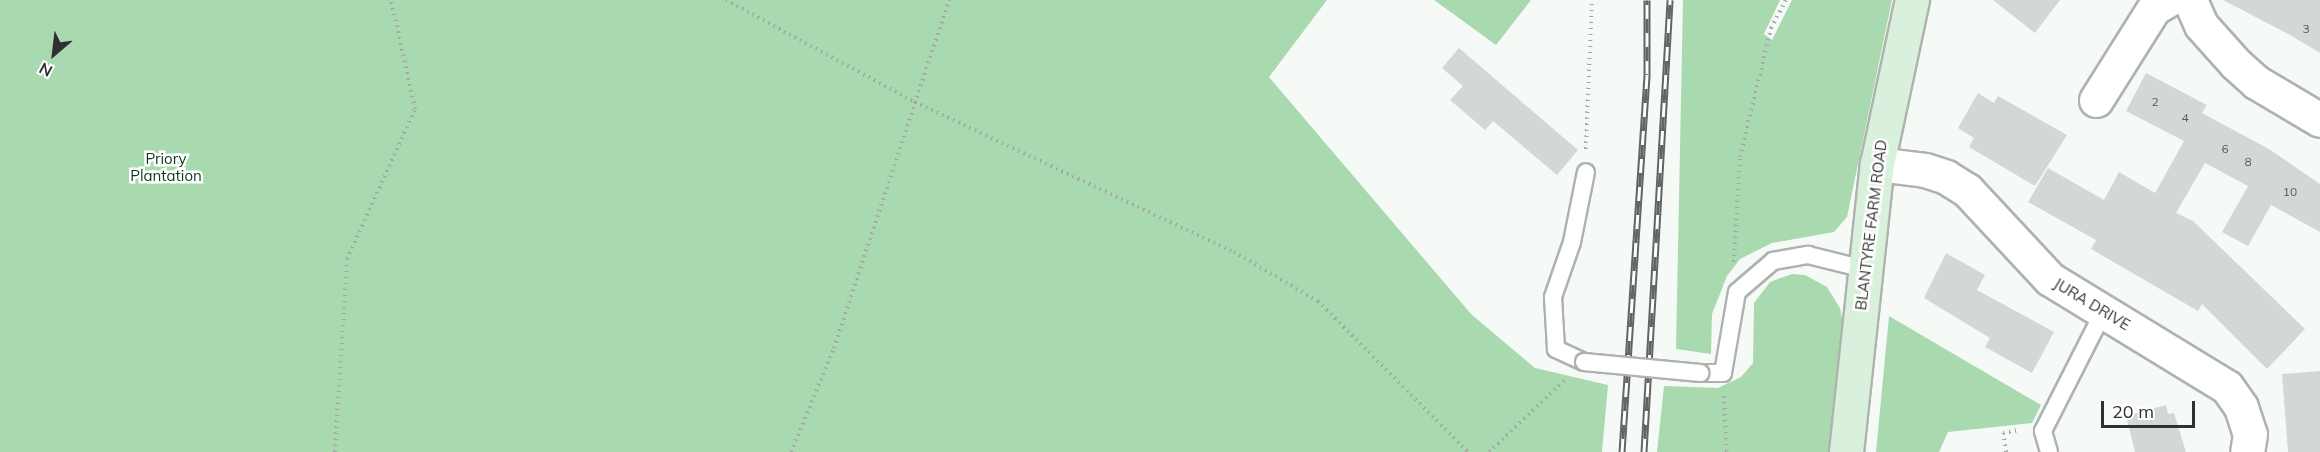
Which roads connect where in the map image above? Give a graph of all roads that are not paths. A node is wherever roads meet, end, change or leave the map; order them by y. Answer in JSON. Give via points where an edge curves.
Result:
{"nodes":[{"id":1,"x":1912,"y":0,"type":"edge"},
{"id":2,"x":2168,"y":0,"type":"edge"},
{"id":3,"x":2190,"y":0,"type":"edge"},
{"id":4,"x":2096,"y":100,"type":"dead end"},
{"id":5,"x":2320,"y":120,"type":"edge"},
{"id":6,"x":1877,"y":164,"type":"junction"},
{"id":7,"x":1586,"y":172,"type":"road end"},
{"id":8,"x":1864,"y":269,"type":"junction"},
{"id":9,"x":2104,"y":311,"type":"junction"},
{"id":10,"x":1846,"y":452,"type":"edge"},
{"id":11,"x":2049,"y":452,"type":"edge"},
{"id":12,"x":2247,"y":452,"type":"edge"}],
"edges":[{"from":1,"to":6,"type":"main road","name":"BLANTYRE FARM ROAD"},
{"from":2,"to":4,"type":"street","via":[[2154,8]]},
{"from":3,"to":5,"type":"street","via":[[2201,25],[2236,64],[2256,82]]},
{"from":6,"to":8,"type":"main road","name":"BLANTYRE FARM ROAD"},
{"from":6,"to":9,"type":"street","name":"JURA DRIVE","via":[[1925,170],[1960,186],[2050,279]]},
{"from":7,"to":8,"type":"lane","bridge":true,"via":[[1572,242],[1553,297],[1556,349],[1584,362],[1723,373],[1737,292],[1773,261],[1808,255]]},
{"from":8,"to":10,"type":"main road","name":"BLANTYRE FARM ROAD"},
{"from":9,"to":11,"type":"lane","via":[[2043,431]]},
{"from":9,"to":12,"type":"street","name":"JURA DRIVE","via":[[2227,387],[2241,407],[2250,434]]}]}
